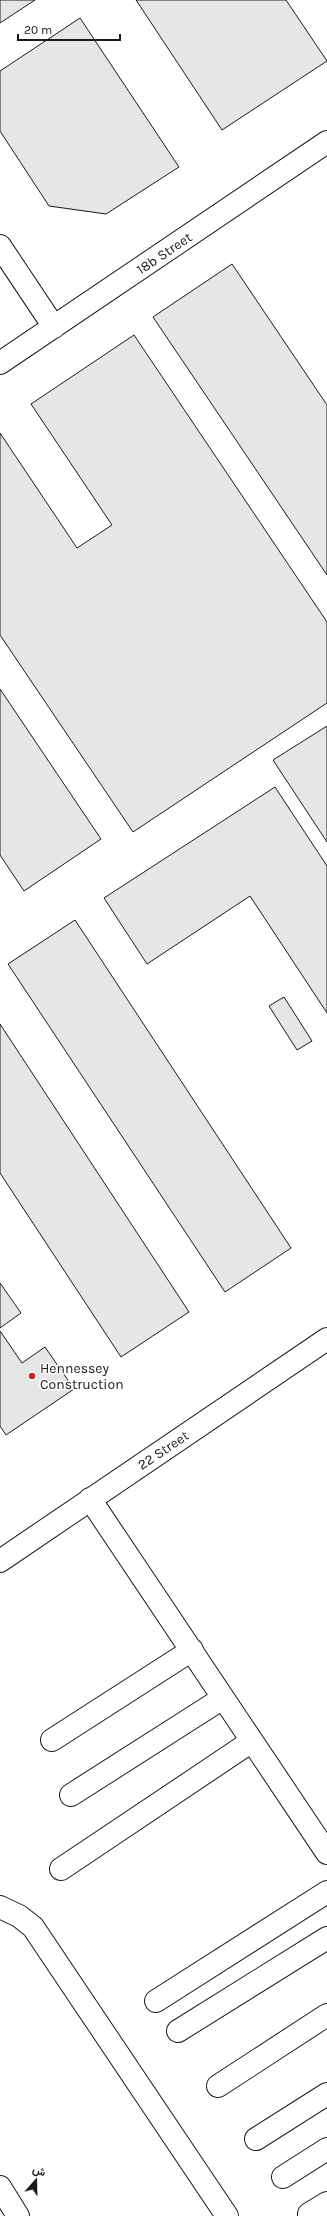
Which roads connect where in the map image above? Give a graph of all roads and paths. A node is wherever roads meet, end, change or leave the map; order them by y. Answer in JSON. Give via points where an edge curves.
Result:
{"nodes":[{"id":1,"x":327,"y":142,"type":"edge"},
{"id":2,"x":0,"y":246,"type":"edge"},
{"id":3,"x":54,"y":327,"type":"junction"},
{"id":4,"x":0,"y":363,"type":"edge"},
{"id":5,"x":327,"y":1339,"type":"edge"},
{"id":6,"x":90,"y":1499,"type":"junction"},
{"id":7,"x":0,"y":1562,"type":"edge"},
{"id":8,"x":192,"y":1650,"type":"junction"},
{"id":9,"x":223,"y":1698,"type":"junction"},
{"id":10,"x":52,"y":1740,"type":"dead end"},
{"id":11,"x":252,"y":1741,"type":"junction"},
{"id":12,"x":71,"y":1795,"type":"dead end"},
{"id":13,"x":327,"y":1853,"type":"edge"},
{"id":14,"x":61,"y":1869,"type":"dead end"},
{"id":15,"x":327,"y":1892,"type":"edge"},
{"id":16,"x":0,"y":1907,"type":"edge"},
{"id":17,"x":327,"y":1938,"type":"edge"},
{"id":18,"x":156,"y":2001,"type":"dead end"},
{"id":19,"x":327,"y":2015,"type":"edge"},
{"id":20,"x":178,"y":2031,"type":"dead end"},
{"id":21,"x":218,"y":2086,"type":"dead end"},
{"id":22,"x":327,"y":2094,"type":"edge"},
{"id":23,"x":256,"y":2139,"type":"dead end"},
{"id":24,"x":327,"y":2149,"type":"edge"},
{"id":25,"x":283,"y":2177,"type":"dead end"},
{"id":26,"x":0,"y":2187,"type":"edge"},
{"id":27,"x":18,"y":2216,"type":"edge"},
{"id":28,"x":227,"y":2216,"type":"edge"}],
"edges":[{"from":1,"to":3,"type":"street","name":"18b Street"},
{"from":2,"to":3,"type":"street"},
{"from":3,"to":4,"type":"street","name":"18b Street"},
{"from":5,"to":6,"type":"street","name":"22 Street"},
{"from":6,"to":7,"type":"street","name":"22 Street"},
{"from":6,"to":8,"type":"street"},
{"from":8,"to":9,"type":"street"},
{"from":8,"to":10,"type":"street"},
{"from":9,"to":11,"type":"street"},
{"from":9,"to":12,"type":"street"},
{"from":11,"to":13,"type":"street"},
{"from":11,"to":14,"type":"street"},
{"from":15,"to":18,"type":"street"},
{"from":16,"to":28,"type":"street","via":[[19,1916],[33,1927]]},
{"from":17,"to":20,"type":"street"},
{"from":19,"to":21,"type":"street"},
{"from":22,"to":23,"type":"street"},
{"from":24,"to":25,"type":"street"},
{"from":26,"to":27,"type":"street"}]}
